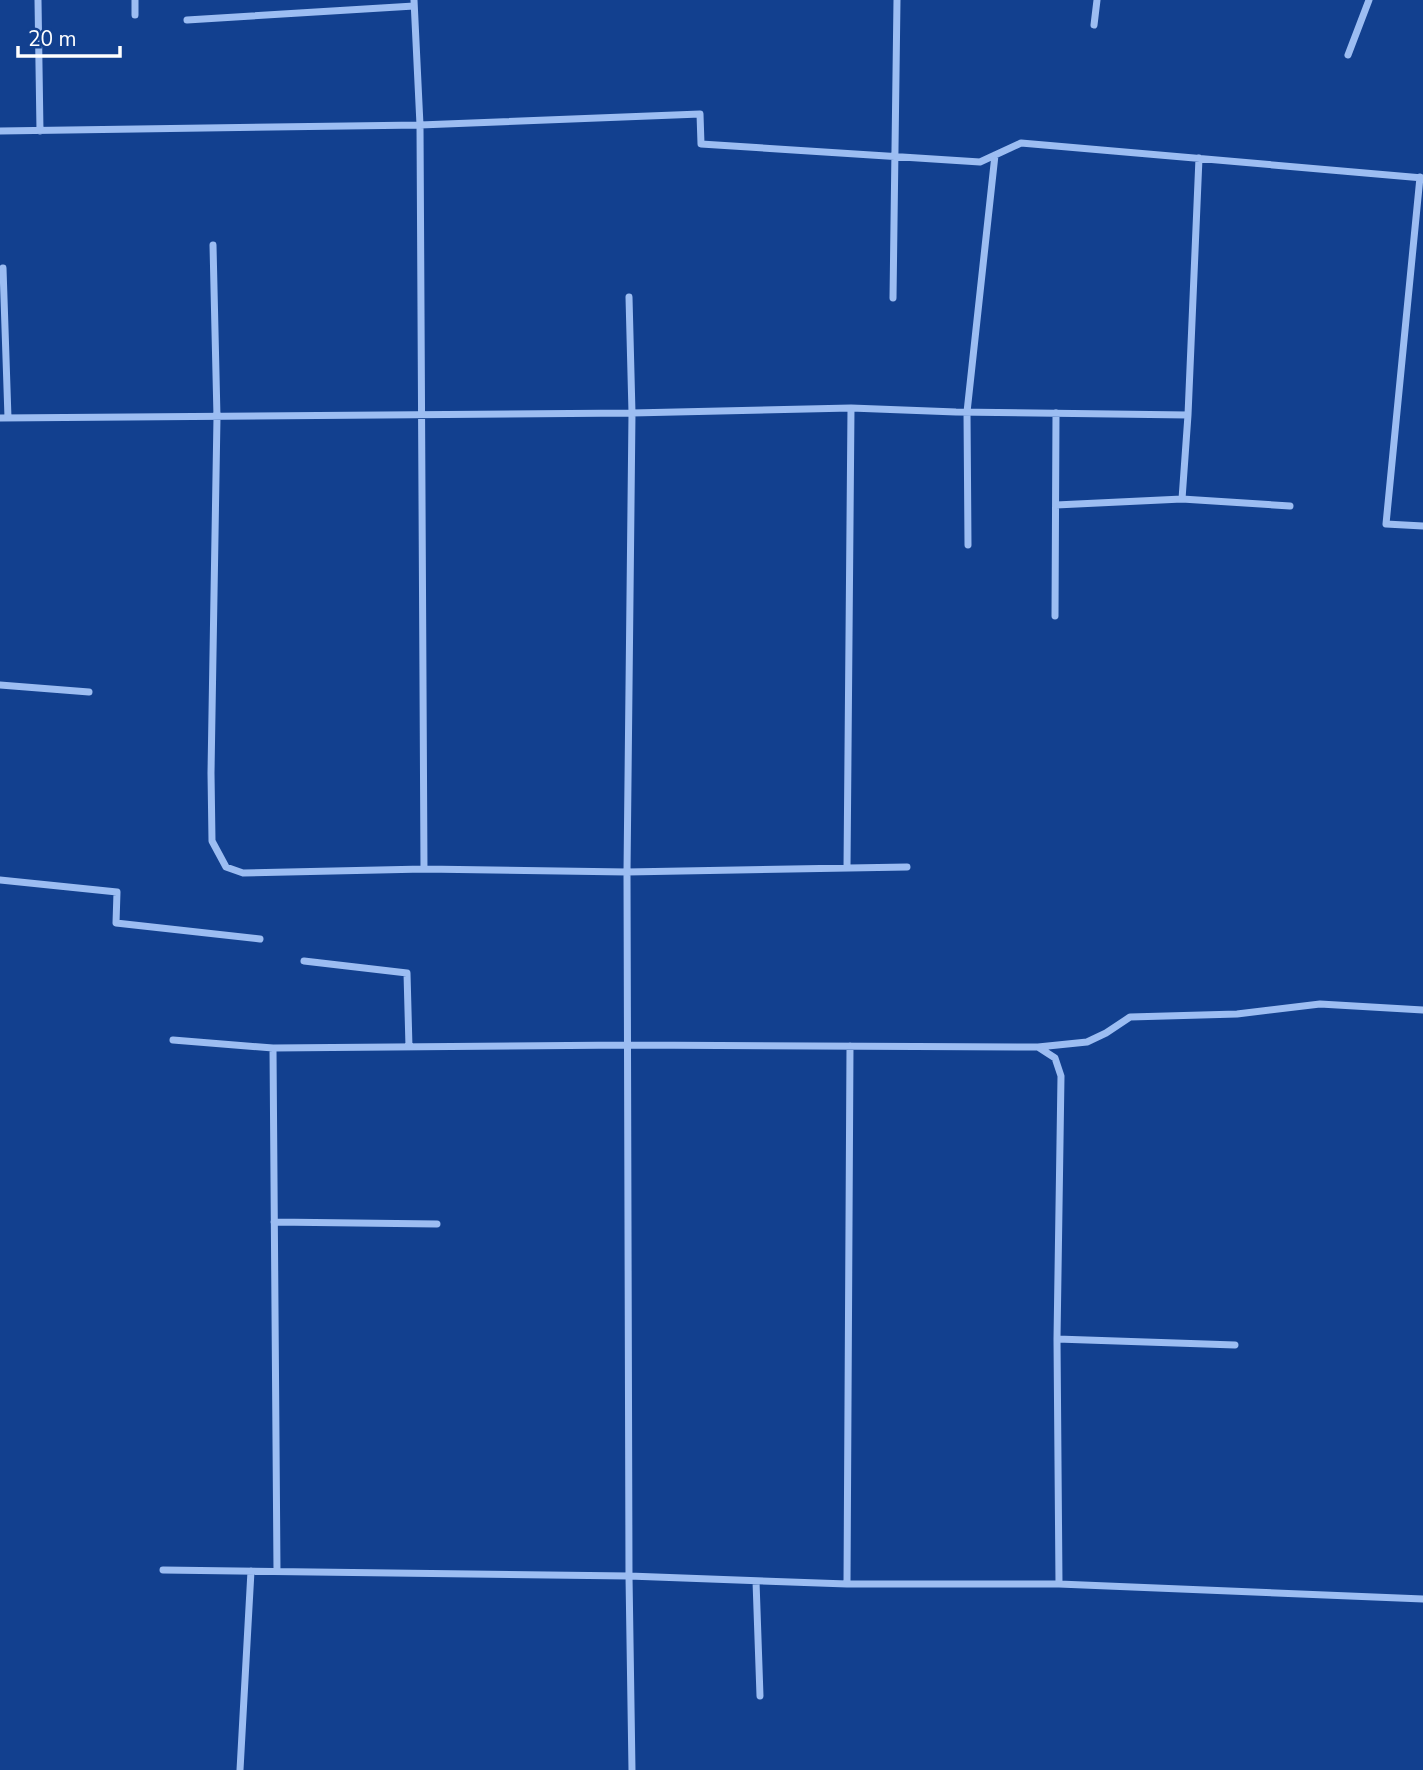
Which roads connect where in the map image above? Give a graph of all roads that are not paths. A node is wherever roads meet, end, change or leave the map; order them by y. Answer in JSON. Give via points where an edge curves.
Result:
{"nodes":[{"id":1,"x":38,"y":0,"type":"edge"},
{"id":2,"x":135,"y":0,"type":"edge"},
{"id":3,"x":897,"y":0,"type":"edge"},
{"id":4,"x":1097,"y":0,"type":"edge"},
{"id":5,"x":1369,"y":0,"type":"edge"},
{"id":6,"x":414,"y":3,"type":"edge"},
{"id":7,"x":135,"y":15,"type":"dead end"},
{"id":8,"x":187,"y":20,"type":"dead end"},
{"id":9,"x":1094,"y":24,"type":"dead end"},
{"id":10,"x":1348,"y":55,"type":"dead end"},
{"id":11,"x":420,"y":125,"type":"junction"},
{"id":12,"x":0,"y":131,"type":"edge"},
{"id":13,"x":40,"y":131,"type":"junction"},
{"id":14,"x":995,"y":155,"type":"junction"},
{"id":15,"x":893,"y":156,"type":"junction"},
{"id":16,"x":1199,"y":158,"type":"junction"},
{"id":17,"x":1422,"y":177,"type":"edge"},
{"id":18,"x":213,"y":244,"type":"dead end"},
{"id":19,"x":3,"y":268,"type":"dead end"},
{"id":20,"x":629,"y":297,"type":"dead end"},
{"id":21,"x":893,"y":298,"type":"dead end"},
{"id":22,"x":851,"y":408,"type":"junction"},
{"id":23,"x":967,"y":412,"type":"junction"},
{"id":24,"x":422,"y":413,"type":"junction"},
{"id":25,"x":632,"y":413,"type":"junction"},
{"id":26,"x":1056,"y":413,"type":"junction"},
{"id":27,"x":1188,"y":415,"type":"junction"},
{"id":28,"x":4,"y":418,"type":"edge"},
{"id":29,"x":217,"y":418,"type":"junction"},
{"id":30,"x":1182,"y":499,"type":"junction"},
{"id":31,"x":1056,"y":505,"type":"junction"},
{"id":32,"x":1290,"y":506,"type":"dead end"},
{"id":33,"x":1423,"y":526,"type":"edge"},
{"id":34,"x":968,"y":545,"type":"dead end"},
{"id":35,"x":1055,"y":616,"type":"dead end"},
{"id":36,"x":0,"y":685,"type":"edge"},
{"id":37,"x":89,"y":692,"type":"dead end"},
{"id":38,"x":847,"y":867,"type":"junction"},
{"id":39,"x":907,"y":867,"type":"dead end"},
{"id":40,"x":424,"y":869,"type":"junction"},
{"id":41,"x":627,"y":872,"type":"junction"},
{"id":42,"x":0,"y":880,"type":"edge"},
{"id":43,"x":260,"y":939,"type":"dead end"},
{"id":44,"x":303,"y":961,"type":"dead end"},
{"id":45,"x":1423,"y":1010,"type":"edge"},
{"id":46,"x":173,"y":1040,"type":"dead end"},
{"id":47,"x":629,"y":1045,"type":"junction"},
{"id":48,"x":850,"y":1046,"type":"junction"},
{"id":49,"x":410,"y":1047,"type":"junction"},
{"id":50,"x":1038,"y":1047,"type":"junction"},
{"id":51,"x":272,"y":1048,"type":"junction"},
{"id":52,"x":274,"y":1222,"type":"junction"},
{"id":53,"x":437,"y":1224,"type":"dead end"},
{"id":54,"x":1057,"y":1339,"type":"junction"},
{"id":55,"x":1235,"y":1345,"type":"dead end"},
{"id":56,"x":163,"y":1570,"type":"dead end"},
{"id":57,"x":251,"y":1571,"type":"junction"},
{"id":58,"x":277,"y":1571,"type":"junction"},
{"id":59,"x":629,"y":1576,"type":"junction"},
{"id":60,"x":756,"y":1581,"type":"junction"},
{"id":61,"x":847,"y":1584,"type":"junction"},
{"id":62,"x":1059,"y":1584,"type":"junction"},
{"id":63,"x":1423,"y":1599,"type":"edge"},
{"id":64,"x":760,"y":1696,"type":"dead end"},
{"id":65,"x":240,"y":1770,"type":"edge"},
{"id":66,"x":632,"y":1770,"type":"edge"}],
"edges":[{"from":1,"to":13,"type":"street"},
{"from":2,"to":7,"type":"street"},
{"from":3,"to":15,"type":"street"},
{"from":4,"to":9,"type":"street"},
{"from":5,"to":10,"type":"street"},
{"from":6,"to":8,"type":"street"},
{"from":6,"to":11,"type":"street"},
{"from":11,"to":13,"type":"street"},
{"from":11,"to":15,"type":"street","via":[[700,114],[701,144]]},
{"from":11,"to":24,"type":"street"},
{"from":12,"to":13,"type":"street"},
{"from":14,"to":15,"type":"street","via":[[980,162]]},
{"from":14,"to":16,"type":"street","via":[[1021,143]]},
{"from":14,"to":23,"type":"street"},
{"from":15,"to":21,"type":"street"},
{"from":16,"to":17,"type":"street"},
{"from":16,"to":27,"type":"street"},
{"from":17,"to":33,"type":"street","via":[[1386,524]]},
{"from":18,"to":29,"type":"street"},
{"from":19,"to":28,"type":"street"},
{"from":20,"to":25,"type":"street"},
{"from":22,"to":23,"type":"street"},
{"from":22,"to":25,"type":"street"},
{"from":22,"to":38,"type":"street"},
{"from":23,"to":26,"type":"street"},
{"from":23,"to":34,"type":"street"},
{"from":24,"to":25,"type":"street"},
{"from":24,"to":29,"type":"street"},
{"from":24,"to":40,"type":"street"},
{"from":25,"to":41,"type":"street"},
{"from":26,"to":27,"type":"street"},
{"from":26,"to":31,"type":"street"},
{"from":27,"to":30,"type":"street"},
{"from":28,"to":29,"type":"street"},
{"from":29,"to":40,"type":"street","via":[[212,841],[226,867],[243,873]]},
{"from":30,"to":31,"type":"street"},
{"from":30,"to":32,"type":"street"},
{"from":31,"to":35,"type":"street"},
{"from":36,"to":37,"type":"street"},
{"from":38,"to":39,"type":"street"},
{"from":38,"to":41,"type":"street"},
{"from":40,"to":41,"type":"street"},
{"from":41,"to":47,"type":"street"},
{"from":42,"to":43,"type":"street","via":[[117,892],[116,923]]},
{"from":44,"to":49,"type":"street","via":[[407,973]]},
{"from":45,"to":50,"type":"street","via":[[1320,1004],[1237,1014],[1130,1017],[1087,1042]]},
{"from":46,"to":51,"type":"street"},
{"from":47,"to":48,"type":"street"},
{"from":47,"to":49,"type":"street"},
{"from":47,"to":59,"type":"street"},
{"from":48,"to":50,"type":"street"},
{"from":48,"to":61,"type":"street"},
{"from":49,"to":51,"type":"street"},
{"from":50,"to":54,"type":"street","via":[[1055,1058],[1061,1076]]},
{"from":51,"to":52,"type":"street"},
{"from":52,"to":53,"type":"street"},
{"from":52,"to":58,"type":"street"},
{"from":54,"to":55,"type":"street"},
{"from":54,"to":62,"type":"street"},
{"from":56,"to":57,"type":"street"},
{"from":57,"to":58,"type":"street"},
{"from":57,"to":65,"type":"street"},
{"from":58,"to":59,"type":"street"},
{"from":59,"to":60,"type":"street"},
{"from":59,"to":66,"type":"street"},
{"from":60,"to":61,"type":"street"},
{"from":60,"to":64,"type":"street"},
{"from":61,"to":62,"type":"street"},
{"from":62,"to":63,"type":"street"}]}
